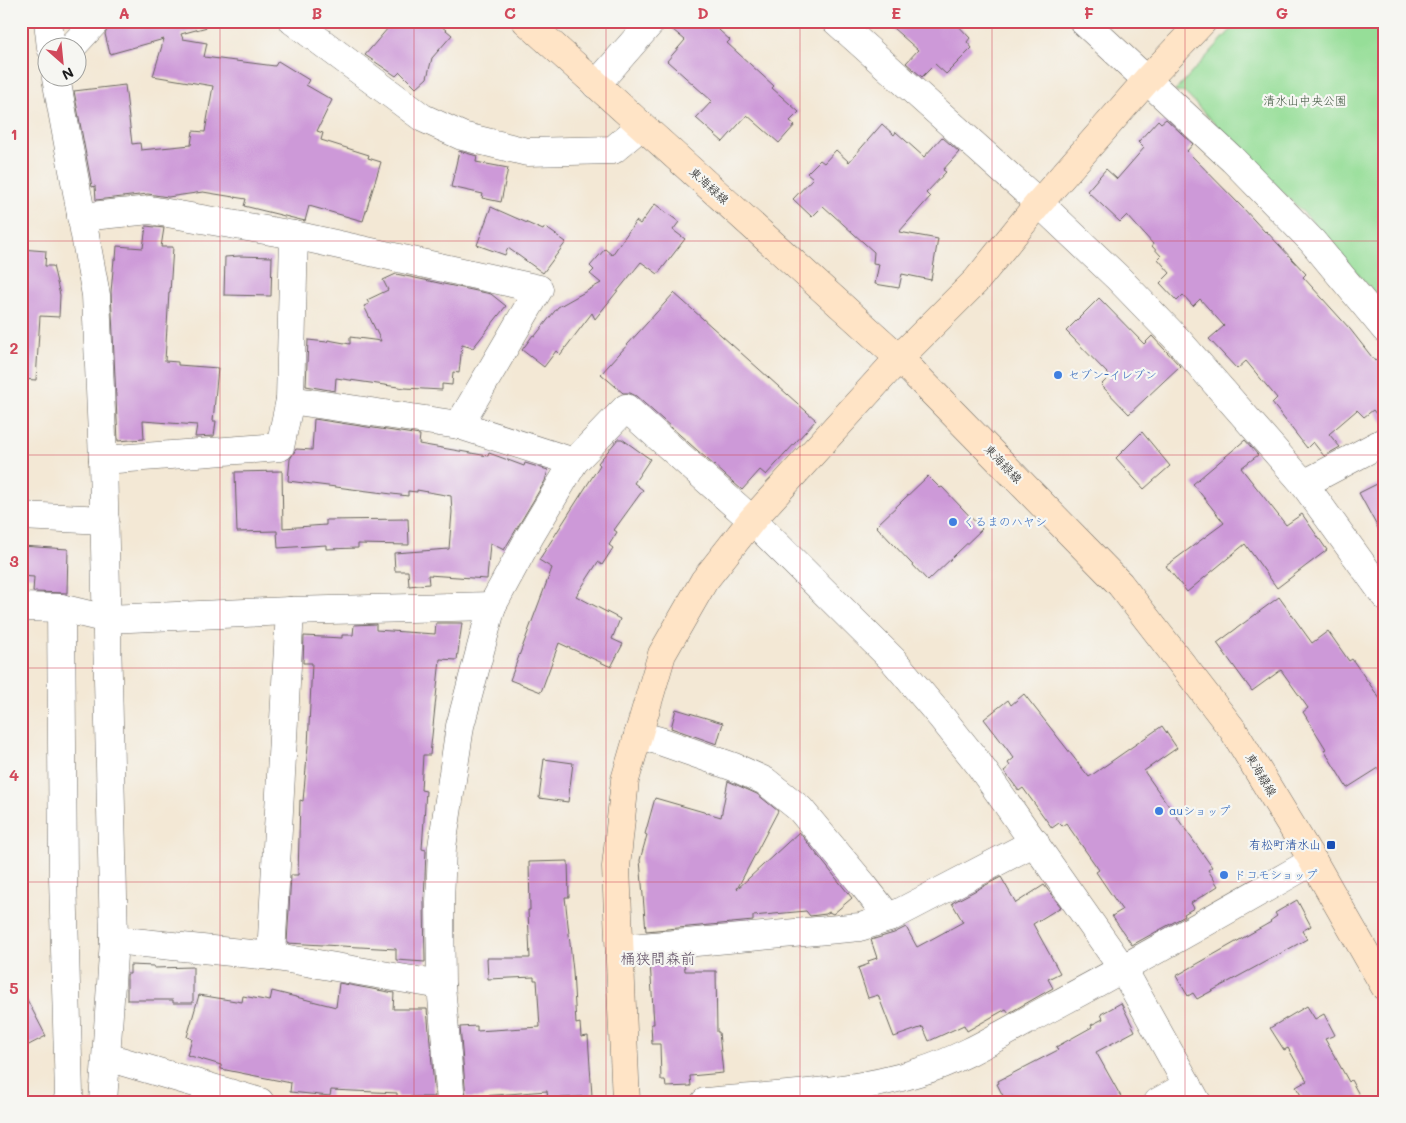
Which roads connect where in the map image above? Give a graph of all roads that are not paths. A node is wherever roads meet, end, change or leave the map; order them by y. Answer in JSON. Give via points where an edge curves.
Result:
{"nodes":[{"id":1,"x":48,"y":21,"type":"edge"},
{"id":2,"x":96,"y":21,"type":"edge"},
{"id":3,"x":293,"y":21,"type":"edge"},
{"id":4,"x":526,"y":21,"type":"edge"},
{"id":5,"x":652,"y":21,"type":"edge"},
{"id":6,"x":836,"y":21,"type":"edge"},
{"id":7,"x":1083,"y":21,"type":"edge"},
{"id":8,"x":1203,"y":21,"type":"edge"},
{"id":9,"x":50,"y":38,"type":"edge"},
{"id":10,"x":80,"y":38,"type":"edge"},
{"id":11,"x":1147,"y":80,"type":"junction"},
{"id":12,"x":596,"y":85,"type":"junction"},
{"id":13,"x":58,"y":88,"type":"edge"},
{"id":14,"x":641,"y":126,"type":"junction"},
{"id":15,"x":1040,"y":203,"type":"junction"},
{"id":16,"x":81,"y":217,"type":"junction"},
{"id":17,"x":294,"y":235,"type":"junction"},
{"id":18,"x":1385,"y":330,"type":"edge"},
{"id":19,"x":899,"y":358,"type":"junction"},
{"id":20,"x":290,"y":400,"type":"junction"},
{"id":21,"x":459,"y":425,"type":"junction"},
{"id":22,"x":1385,"y":441,"type":"edge"},
{"id":23,"x":103,"y":460,"type":"junction"},
{"id":24,"x":574,"y":462,"type":"junction"},
{"id":25,"x":1304,"y":484,"type":"junction"},
{"id":26,"x":21,"y":516,"type":"edge"},
{"id":27,"x":104,"y":520,"type":"junction"},
{"id":28,"x":752,"y":520,"type":"junction"},
{"id":29,"x":1385,"y":596,"type":"edge"},
{"id":30,"x":492,"y":606,"type":"junction"},
{"id":31,"x":21,"y":607,"type":"edge"},
{"id":32,"x":61,"y":608,"type":"junction"},
{"id":33,"x":290,"y":611,"type":"junction"},
{"id":34,"x":107,"y":619,"type":"junction"},
{"id":35,"x":638,"y":735,"type":"junction"},
{"id":36,"x":1035,"y":842,"type":"junction"},
{"id":37,"x":1313,"y":861,"type":"junction"},
{"id":38,"x":888,"y":918,"type":"junction"},
{"id":39,"x":114,"y":940,"type":"junction"},
{"id":40,"x":620,"y":949,"type":"junction"},
{"id":41,"x":271,"y":956,"type":"junction"},
{"id":42,"x":1123,"y":969,"type":"junction"},
{"id":43,"x":441,"y":985,"type":"junction"},
{"id":44,"x":1385,"y":987,"type":"edge"},
{"id":45,"x":107,"y":1057,"type":"junction"},
{"id":46,"x":1192,"y":1093,"type":"edge"},
{"id":47,"x":67,"y":1102,"type":"edge"},
{"id":48,"x":103,"y":1102,"type":"edge"},
{"id":49,"x":260,"y":1102,"type":"edge"},
{"id":50,"x":451,"y":1102,"type":"edge"},
{"id":51,"x":626,"y":1102,"type":"edge"},
{"id":52,"x":705,"y":1102,"type":"edge"},
{"id":53,"x":1158,"y":1102,"type":"edge"}],
"edges":[{"from":1,"to":9,"type":"street"},
{"from":2,"to":10,"type":"street"},
{"from":3,"to":14,"type":"street","via":[[423,118],[462,136],[527,152],[613,150]]},
{"from":4,"to":12,"type":"main road","name":"東海緑線"},
{"from":5,"to":12,"type":"street"},
{"from":6,"to":15,"type":"street"},
{"from":7,"to":11,"type":"street"},
{"from":8,"to":11,"type":"main road"},
{"from":11,"to":15,"type":"main road"},
{"from":11,"to":18,"type":"street","via":[[1233,160],[1312,241]]},
{"from":12,"to":14,"type":"main road","name":"東海緑線"},
{"from":13,"to":16,"type":"street"},
{"from":14,"to":19,"type":"main road","name":"東海緑線"},
{"from":15,"to":19,"type":"main road","via":[[976,281]]},
{"from":15,"to":25,"type":"street","via":[[1177,338]]},
{"from":16,"to":17,"type":"street","via":[[150,210]]},
{"from":16,"to":23,"type":"street","via":[[96,295]]},
{"from":17,"to":20,"type":"street"},
{"from":17,"to":21,"type":"street","via":[[539,289]]},
{"from":19,"to":28,"type":"main road"},
{"from":19,"to":37,"type":"main road","name":"東海緑線","via":[[1120,584],[1233,730]]},
{"from":20,"to":21,"type":"street"},
{"from":20,"to":23,"type":"street","via":[[280,446]]},
{"from":21,"to":24,"type":"street"},
{"from":22,"to":25,"type":"street"},
{"from":23,"to":27,"type":"street"},
{"from":24,"to":28,"type":"street","via":[[626,408]]},
{"from":24,"to":30,"type":"street"},
{"from":25,"to":29,"type":"street"},
{"from":26,"to":27,"type":"street"},
{"from":27,"to":34,"type":"street"},
{"from":28,"to":35,"type":"main road","via":[[704,581],[662,654]]},
{"from":28,"to":36,"type":"street","via":[[893,660],[978,763]]},
{"from":30,"to":33,"type":"street"},
{"from":30,"to":43,"type":"street","via":[[460,726],[442,847]]},
{"from":31,"to":32,"type":"street"},
{"from":32,"to":34,"type":"street"},
{"from":32,"to":47,"type":"street"},
{"from":33,"to":34,"type":"street"},
{"from":33,"to":41,"type":"street"},
{"from":34,"to":39,"type":"street"},
{"from":35,"to":38,"type":"street","via":[[734,767],[764,781],[800,809]]},
{"from":35,"to":40,"type":"main road","via":[[625,780],[616,867]]},
{"from":36,"to":38,"type":"street"},
{"from":36,"to":42,"type":"street"},
{"from":37,"to":42,"type":"street"},
{"from":37,"to":44,"type":"main road","name":"東海緑線"},
{"from":38,"to":40,"type":"street","via":[[860,927]]},
{"from":39,"to":41,"type":"street"},
{"from":39,"to":45,"type":"street"},
{"from":40,"to":51,"type":"main road"},
{"from":41,"to":43,"type":"street"},
{"from":42,"to":46,"type":"street"},
{"from":42,"to":52,"type":"street","via":[[951,1061],[918,1073],[844,1089]]},
{"from":43,"to":50,"type":"street"},
{"from":45,"to":48,"type":"street"},
{"from":45,"to":49,"type":"street"},
{"from":46,"to":53,"type":"street"}]}
